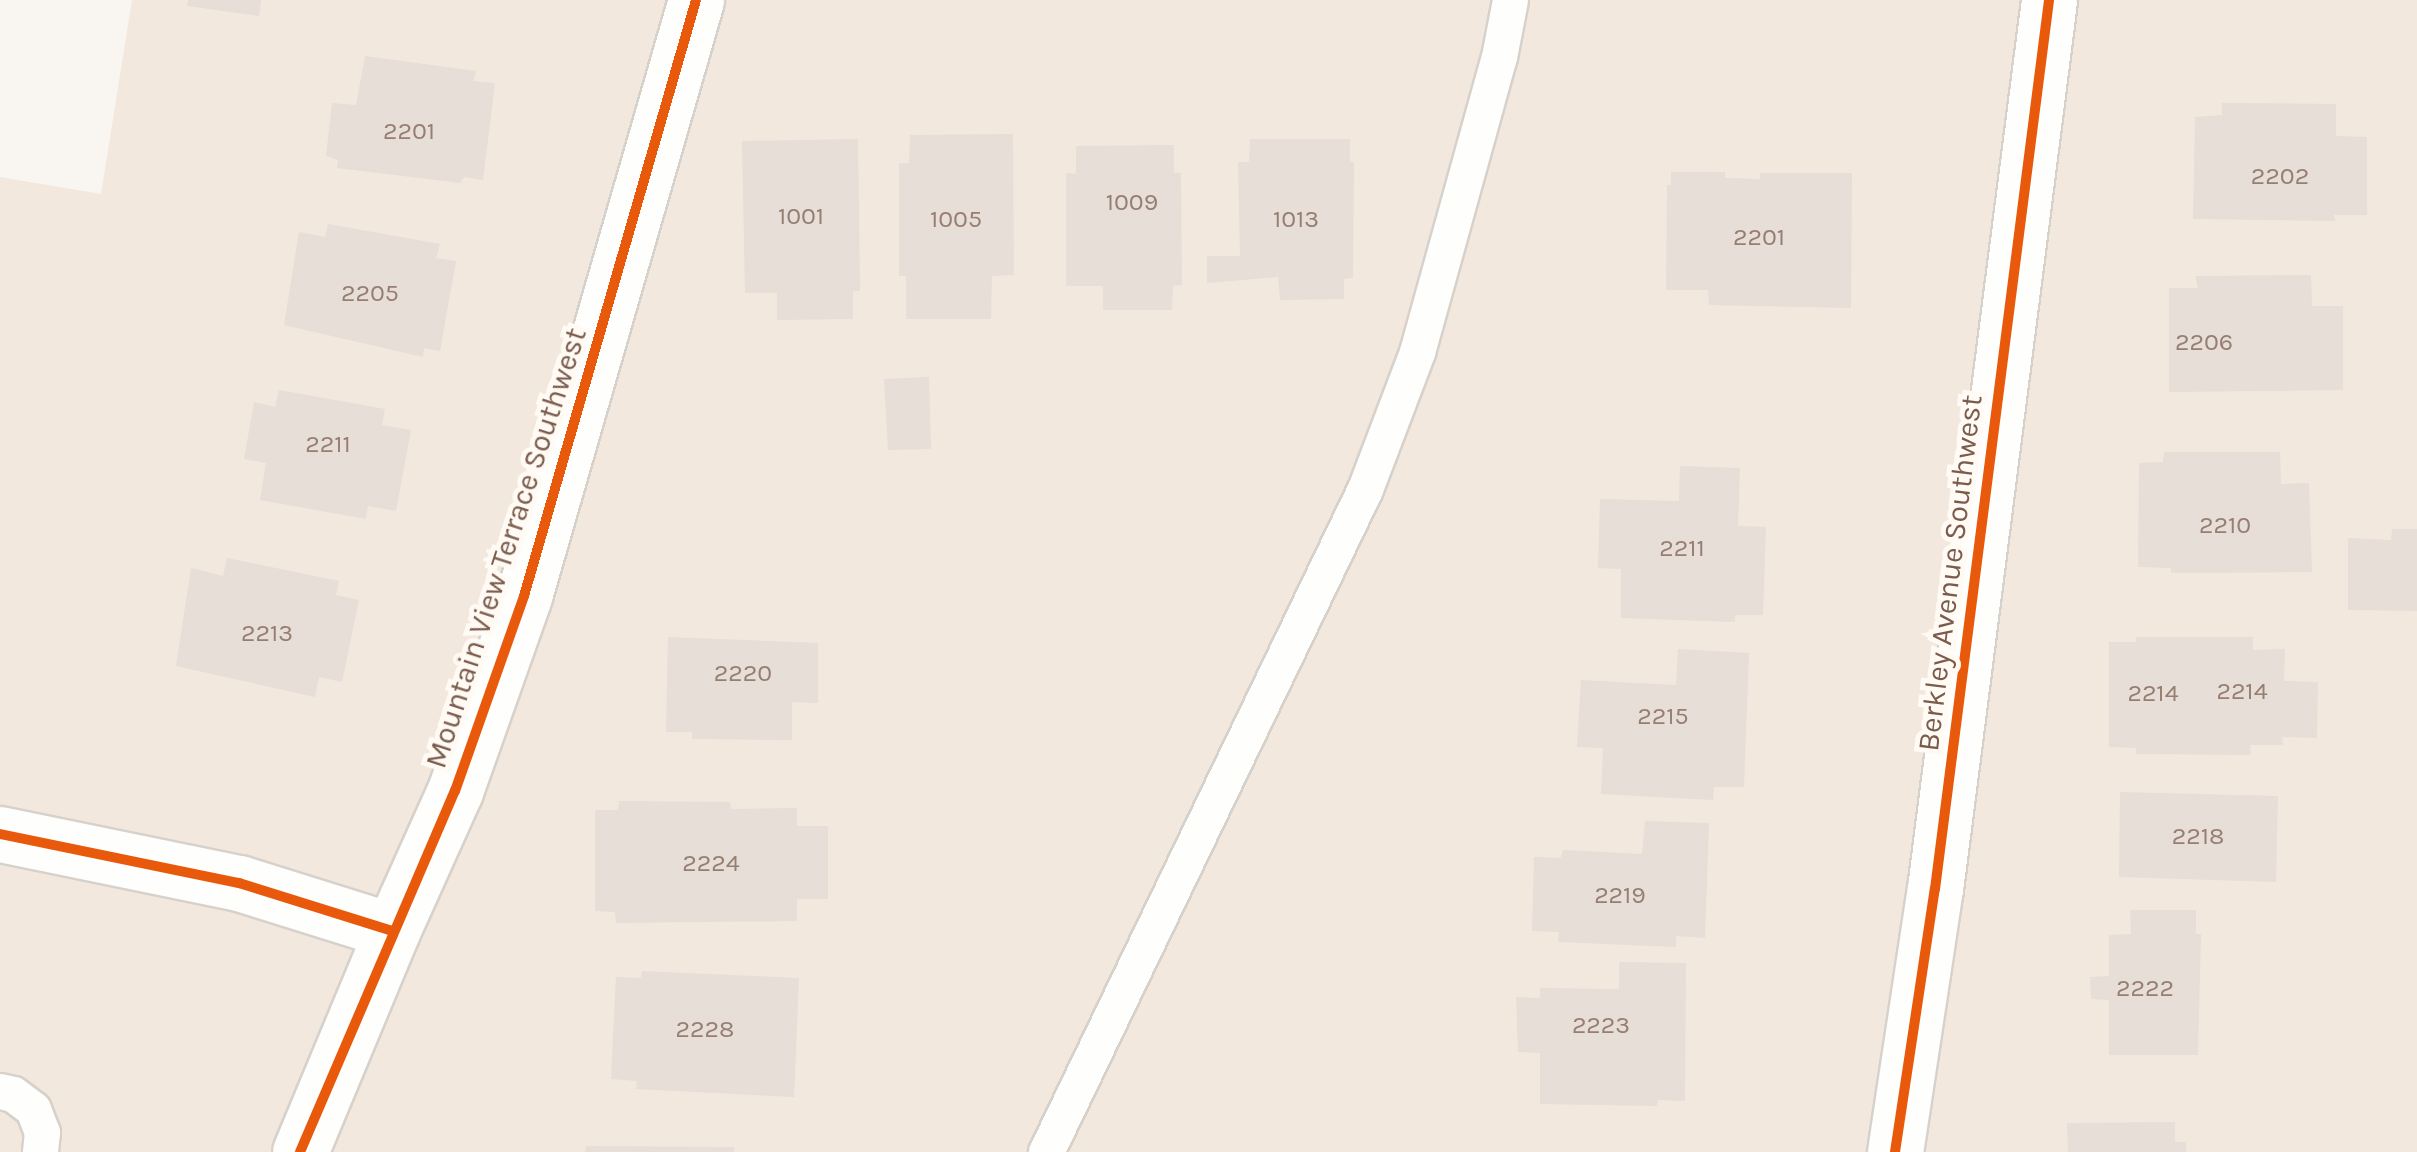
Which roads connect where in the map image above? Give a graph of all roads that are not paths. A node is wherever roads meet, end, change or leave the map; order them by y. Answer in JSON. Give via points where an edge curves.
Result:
{"nodes":[{"id":1,"x":696,"y":0,"type":"edge"},
{"id":2,"x":1510,"y":0,"type":"edge"},
{"id":3,"x":2049,"y":0,"type":"edge"},
{"id":4,"x":0,"y":834,"type":"edge"},
{"id":5,"x":392,"y":932,"type":"junction"},
{"id":6,"x":0,"y":1091,"type":"edge"},
{"id":7,"x":40,"y":1152,"type":"edge"},
{"id":8,"x":300,"y":1152,"type":"edge"},
{"id":9,"x":1046,"y":1152,"type":"edge"},
{"id":10,"x":1894,"y":1152,"type":"edge"}],
"edges":[{"from":1,"to":5,"type":"street","name":"Mountain View Terrace Southwest","via":[[524,596],[454,791]]},
{"from":2,"to":9,"type":"lane","via":[[1417,352],[1364,489]]},
{"from":3,"to":10,"type":"street","name":"Berkley Avenue Southwest","via":[[1935,889]]},
{"from":4,"to":5,"type":"street","via":[[239,883]]},
{"from":5,"to":8,"type":"street","name":"Mountain View Terrace Southwest"},
{"from":6,"to":7,"type":"lane","via":[[33,1110],[42,1132]]}]}
